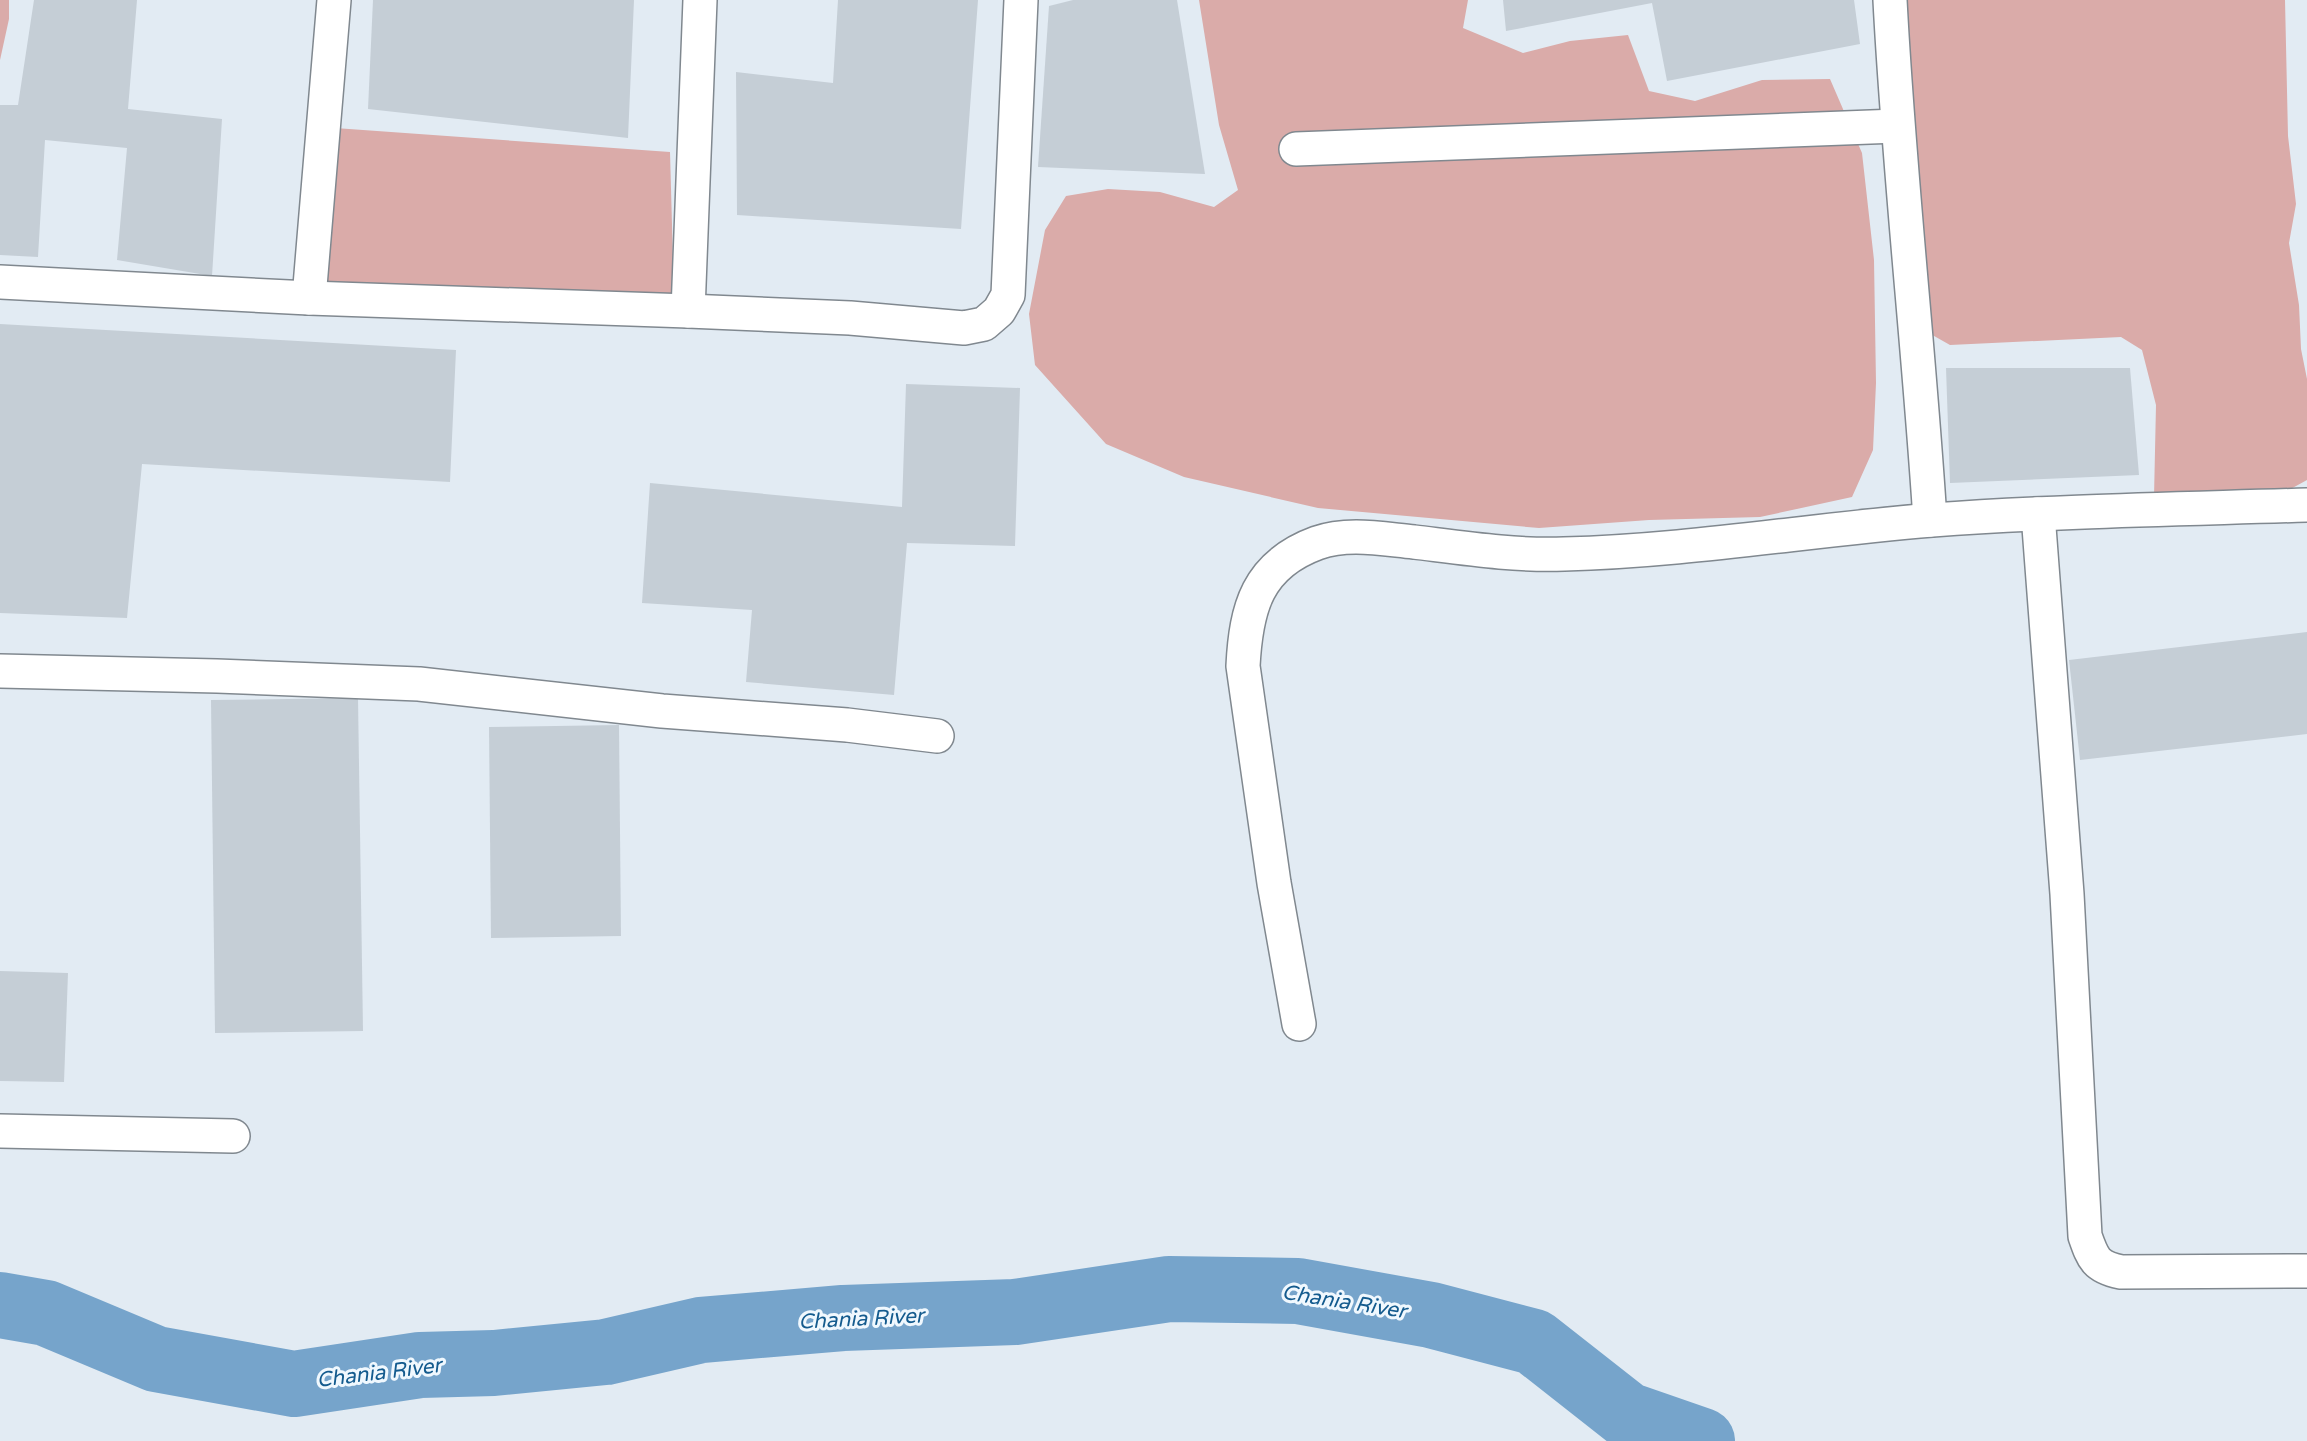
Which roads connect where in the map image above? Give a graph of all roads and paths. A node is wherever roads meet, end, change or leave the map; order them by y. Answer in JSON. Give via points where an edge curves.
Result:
{"nodes":[{"id":1,"x":334,"y":0,"type":"edge"},
{"id":2,"x":699,"y":0,"type":"edge"},
{"id":3,"x":1021,"y":0,"type":"edge"},
{"id":4,"x":1890,"y":0,"type":"edge"},
{"id":5,"x":1897,"y":126,"type":"junction"},
{"id":6,"x":1296,"y":149,"type":"dead end"},
{"id":7,"x":0,"y":282,"type":"edge"},
{"id":8,"x":309,"y":298,"type":"junction"},
{"id":9,"x":688,"y":310,"type":"junction"},
{"id":10,"x":2307,"y":505,"type":"edge"},
{"id":11,"x":2038,"y":514,"type":"junction"},
{"id":12,"x":1930,"y":520,"type":"junction"},
{"id":13,"x":0,"y":671,"type":"edge"},
{"id":14,"x":937,"y":736,"type":"dead end"},
{"id":15,"x":1299,"y":1024,"type":"dead end"},
{"id":16,"x":0,"y":1131,"type":"edge"},
{"id":17,"x":233,"y":1136,"type":"dead end"},
{"id":18,"x":2307,"y":1271,"type":"edge"}],
"edges":[{"from":1,"to":8,"type":"street"},
{"from":2,"to":9,"type":"street"},
{"from":3,"to":9,"type":"street","via":[[1013,231],[1008,295],[999,311],[984,324],[964,328]]},
{"from":4,"to":5,"type":"street"},
{"from":5,"to":6,"type":"street"},
{"from":5,"to":12,"type":"street","via":[[1922,387]]},
{"from":7,"to":8,"type":"street"},
{"from":8,"to":9,"type":"street"},
{"from":10,"to":11,"type":"street"},
{"from":11,"to":12,"type":"street"},
{"from":11,"to":18,"type":"street","via":[[2067,894],[2085,1236],[2092,1256],[2105,1269],[2121,1272]]},
{"from":12,"to":15,"type":"street","via":[[1656,551],[1559,555],[1358,536],[1320,542],[1290,555],[1265,577],[1252,605],[1243,666]]},
{"from":13,"to":14,"type":"street","via":[[418,684]]},
{"from":16,"to":17,"type":"street"}]}
